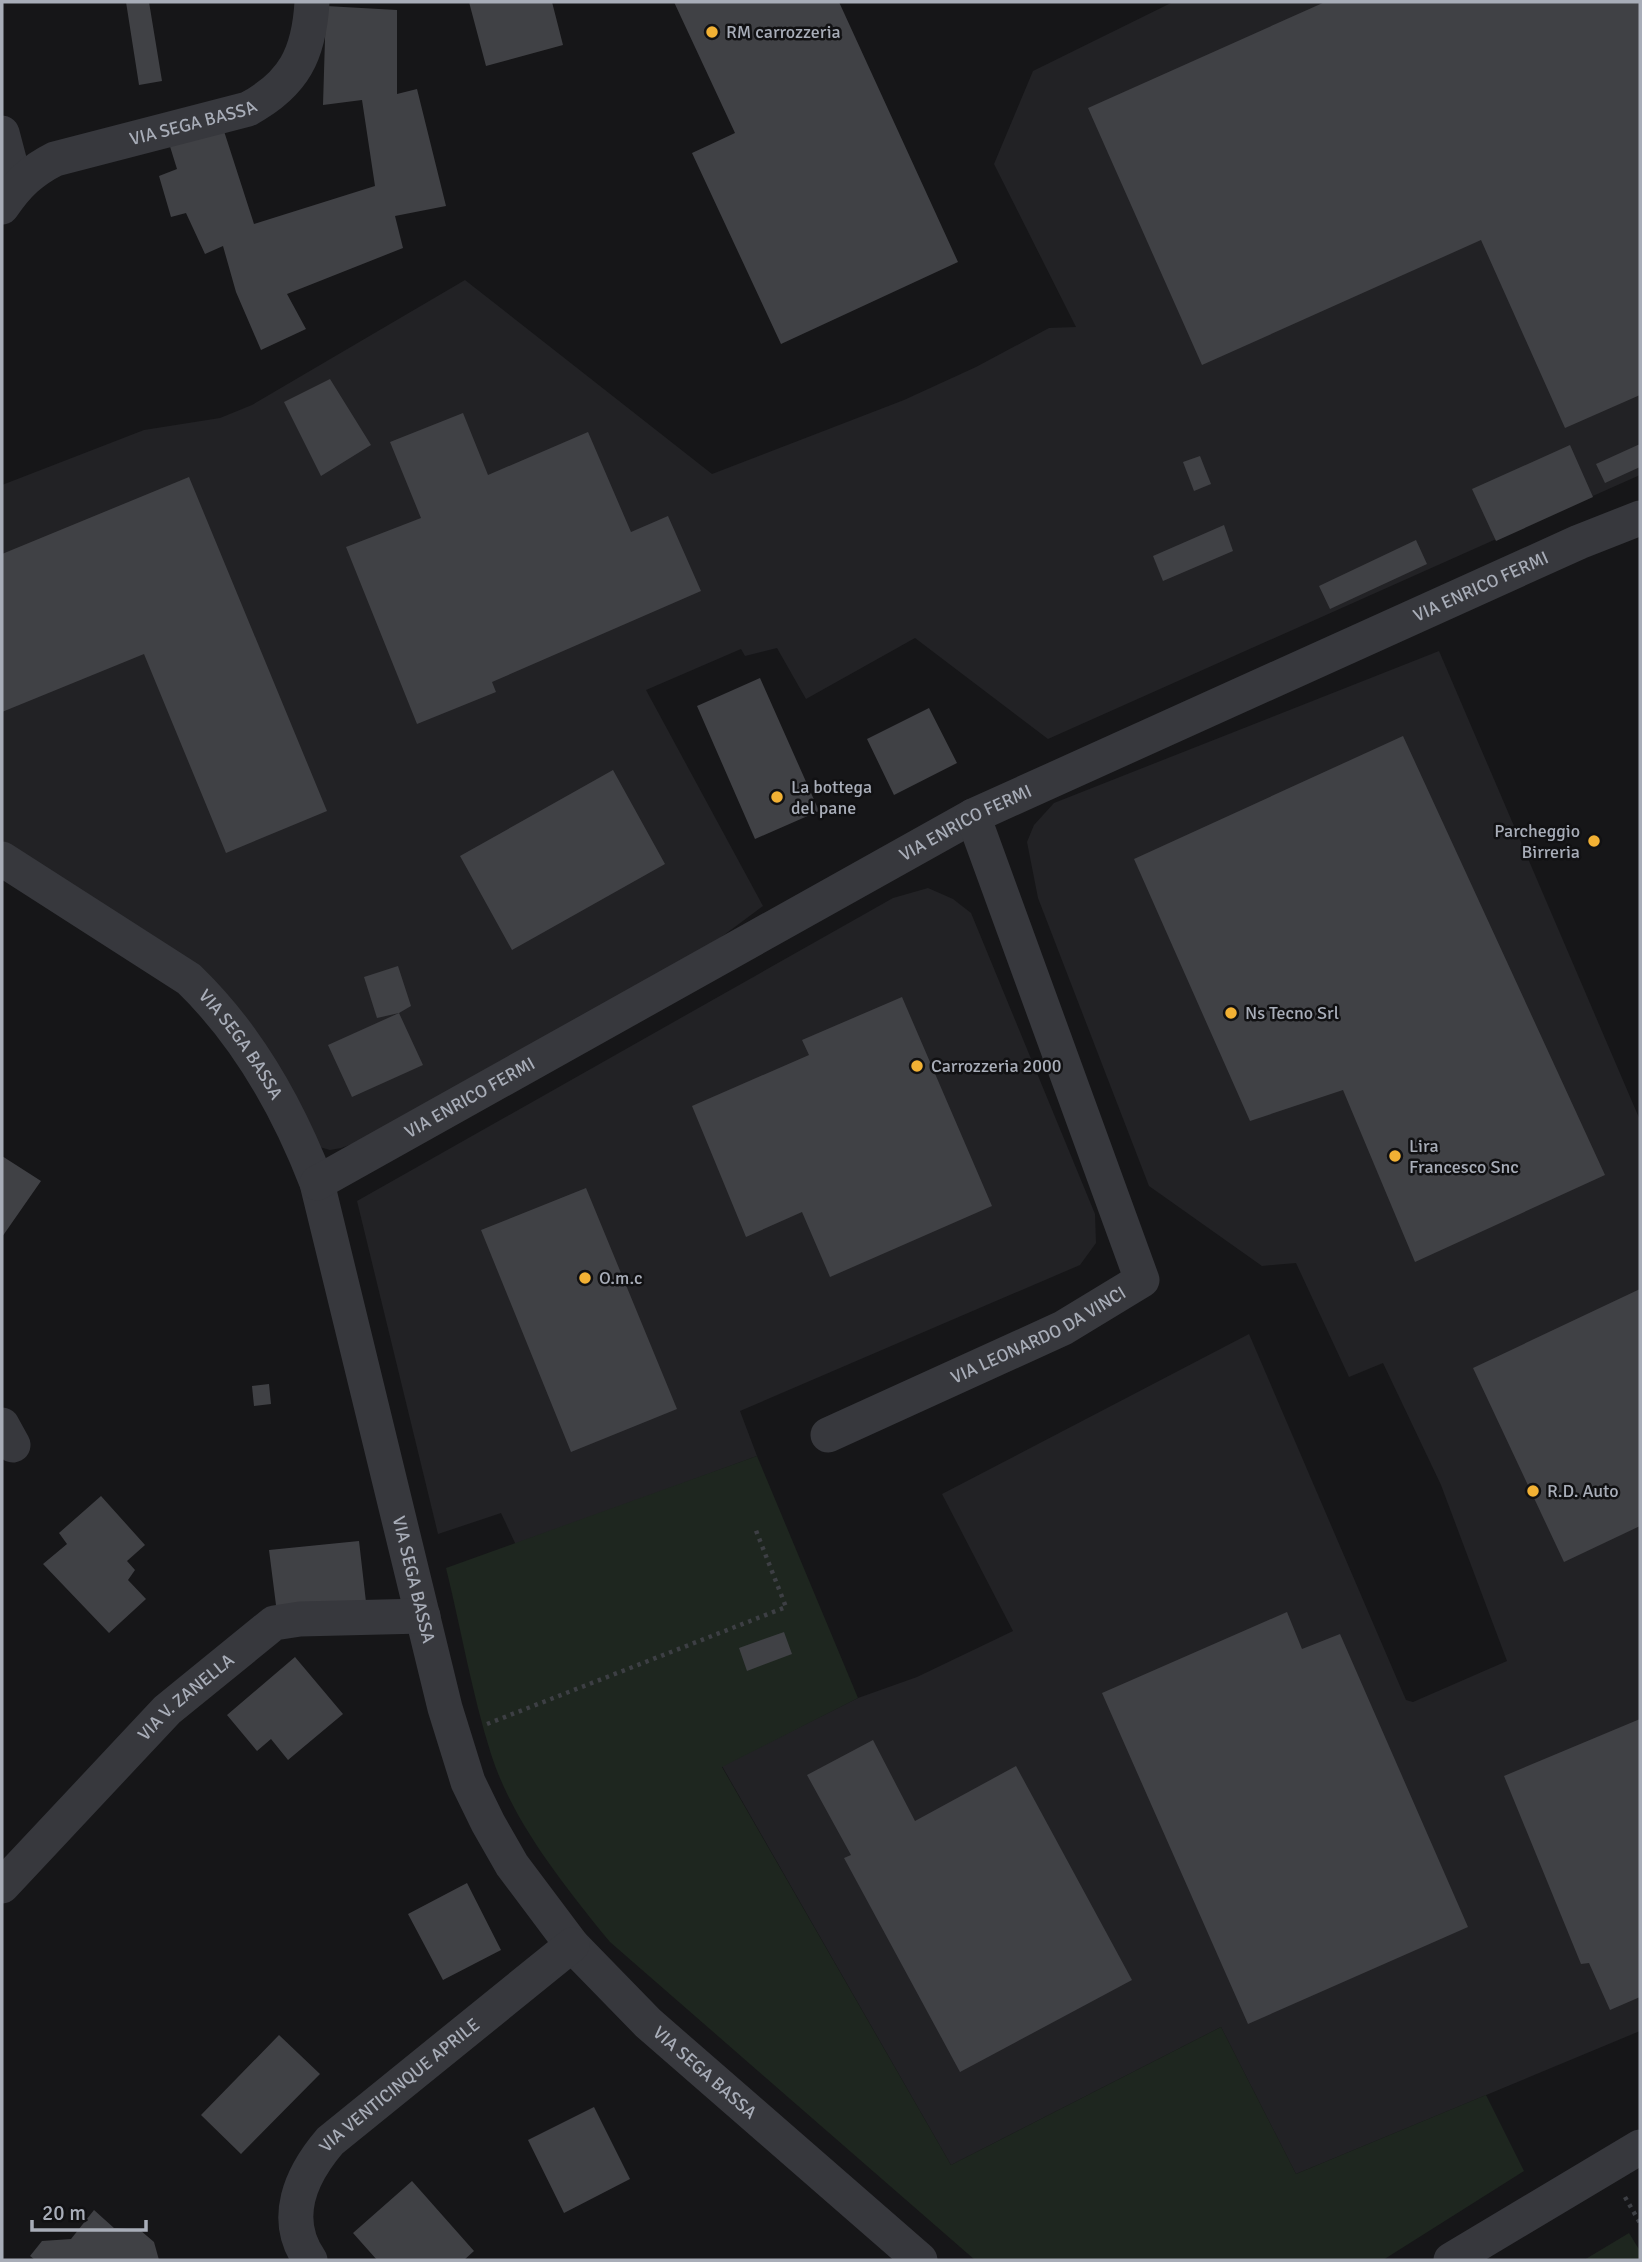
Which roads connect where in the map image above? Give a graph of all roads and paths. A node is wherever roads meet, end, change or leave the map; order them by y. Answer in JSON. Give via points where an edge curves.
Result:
{"nodes":[{"id":1,"x":312,"y":2,"type":"edge"},
{"id":2,"x":2,"y":133,"type":"edge"},
{"id":3,"x":9,"y":197,"type":"edge"},
{"id":4,"x":1640,"y":518,"type":"edge"},
{"id":5,"x":973,"y":817,"type":"junction"},
{"id":6,"x":2,"y":859,"type":"edge"},
{"id":7,"x":317,"y":1183,"type":"junction"},
{"id":8,"x":828,"y":1435,"type":"dead end"},
{"id":9,"x":755,"y":1528,"type":"dead end"},
{"id":10,"x":423,"y":1616,"type":"junction"},
{"id":11,"x":454,"y":1737,"type":"junction"},
{"id":12,"x":2,"y":1886,"type":"edge"},
{"id":13,"x":572,"y":1945,"type":"junction"},
{"id":14,"x":1640,"y":2147,"type":"edge"},
{"id":15,"x":310,"y":2260,"type":"edge"},
{"id":16,"x":920,"y":2260,"type":"edge"},
{"id":17,"x":1451,"y":2260,"type":"edge"}],
"edges":[{"from":1,"to":3,"type":"street","name":"VIA SEGA BASSA","via":[[304,51],[288,79],[269,98],[248,109],[55,159],[35,169]]},
{"from":2,"to":3,"type":"street","name":"VIA SEGA BASSA"},
{"from":4,"to":5,"type":"street","name":"VIA ENRICO FERMI"},
{"from":5,"to":7,"type":"street","name":"VIA ENRICO FERMI"},
{"from":5,"to":8,"type":"street","name":"VIA LEONARDO DA VINCI","via":[[1142,1279],[1063,1328]]},
{"from":6,"to":7,"type":"street","name":"VIA SEGA BASSA","via":[[160,959],[212,1001],[263,1073]]},
{"from":7,"to":10,"type":"street","name":"VIA SEGA BASSA"},
{"from":9,"to":11,"type":"path","via":[[786,1607]]},
{"from":10,"to":11,"type":"street","name":"VIA SEGA BASSA"},
{"from":10,"to":12,"type":"street","name":"VIA V. ZANELLA","via":[[274,1623],[167,1710]]},
{"from":11,"to":13,"type":"street","name":"VIA SEGA BASSA","via":[[468,1782],[488,1823],[512,1865]]},
{"from":13,"to":15,"type":"street","name":"VIA VENTICINQUE APRILE","via":[[330,2141],[304,2176],[295,2227]]},
{"from":13,"to":16,"type":"street","name":"VIA SEGA BASSA","via":[[648,2023]]},
{"from":14,"to":17,"type":"street"}]}
